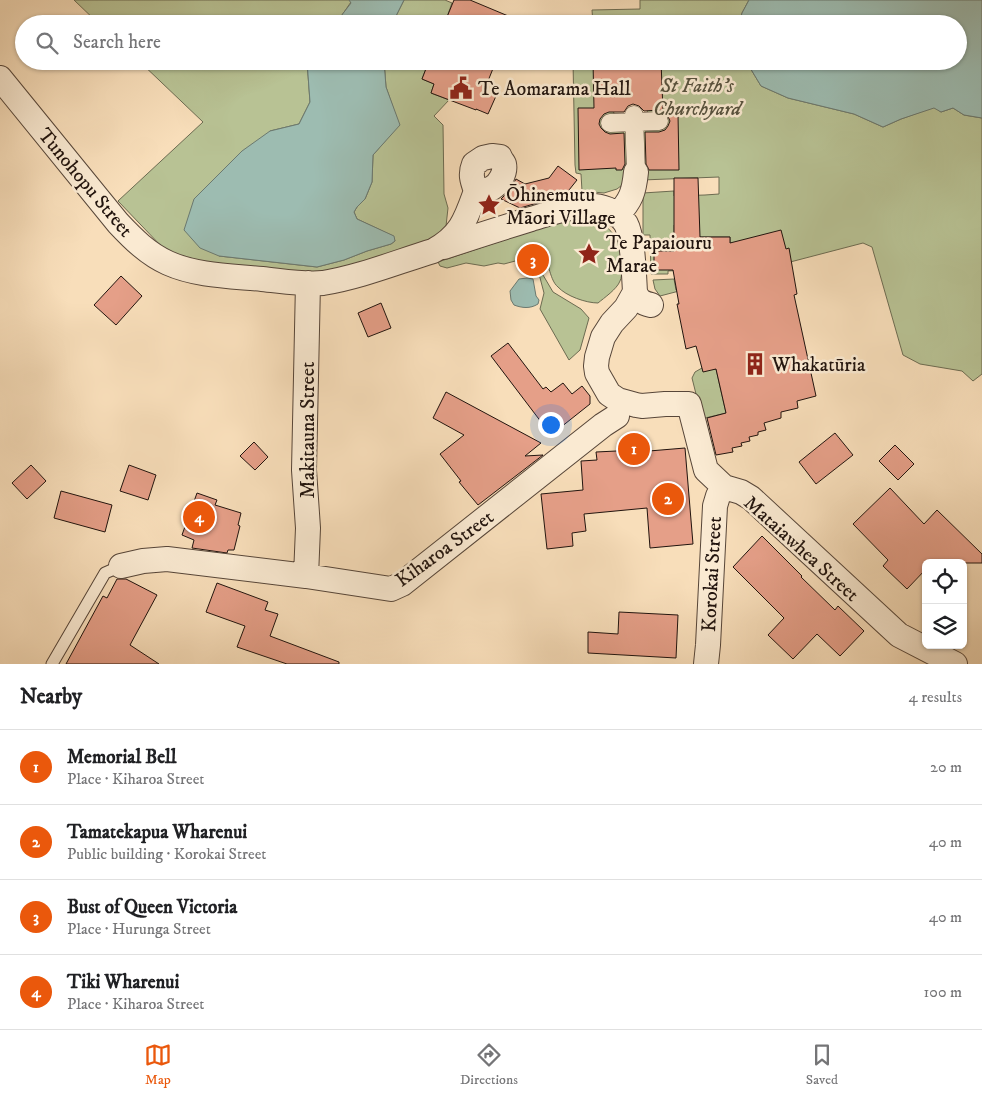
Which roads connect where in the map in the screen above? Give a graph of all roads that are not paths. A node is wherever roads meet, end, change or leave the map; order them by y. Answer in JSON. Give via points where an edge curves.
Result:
{"nodes":[{"id":1,"x":0,"y":78,"type":"edge"},
{"id":2,"x":634,"y":118,"type":"junction"},
{"id":3,"x":658,"y":121,"type":"dead end"},
{"id":4,"x":610,"y":123,"type":"dead end"},
{"id":5,"x":636,"y":172,"type":"joint"},
{"id":6,"x":476,"y":191,"type":"dead end"},
{"id":7,"x":617,"y":215,"type":"junction"},
{"id":8,"x":433,"y":251,"type":"junction"},
{"id":9,"x":308,"y":284,"type":"junction"},
{"id":10,"x":616,"y":416,"type":"dead end"},
{"id":11,"x":724,"y":487,"type":"junction"},
{"id":12,"x":121,"y":566,"type":"joint"},
{"id":13,"x":306,"y":576,"type":"junction"},
{"id":14,"x":52,"y":664,"type":"edge"},
{"id":15,"x":706,"y":664,"type":"edge"},
{"id":16,"x":955,"y":664,"type":"edge"}],
"edges":[{"from":1,"to":9,"type":"street","name":"Tunohopu Street","via":[[118,223],[152,254],[186,270]]},
{"from":2,"to":3,"type":"street"},
{"from":2,"to":4,"type":"street"},
{"from":2,"to":5,"type":"street"},
{"from":5,"to":7,"type":"street","via":[[630,200]]},
{"from":6,"to":8,"type":"street","name":"Tunohopu Street","via":[[459,230]]},
{"from":7,"to":8,"type":"street","via":[[594,206],[576,207]]},
{"from":7,"to":11,"type":"street","name":"Mataiawhea Street","via":[[630,236],[635,292],[638,299],[650,305],[635,308],[614,322],[599,346],[597,373],[609,394],[618,400],[636,405],[689,404],[706,470]]},
{"from":8,"to":9,"type":"street","name":"Tunohopu Street","via":[[350,277]]},
{"from":9,"to":13,"type":"street","name":"Makitauna Street","via":[[304,470],[308,528]]},
{"from":10,"to":13,"type":"street","name":"Kiharoa Street","via":[[402,584],[391,588]]},
{"from":11,"to":15,"type":"street","name":"Korokai Street","via":[[715,506]]},
{"from":11,"to":16,"type":"street","name":"Mataiawhea Street","via":[[751,498],[898,634]]},
{"from":12,"to":13,"type":"street","name":"Kiharoa Street","via":[[167,559]]},
{"from":12,"to":14,"type":"lane","via":[[105,573]]}]}
